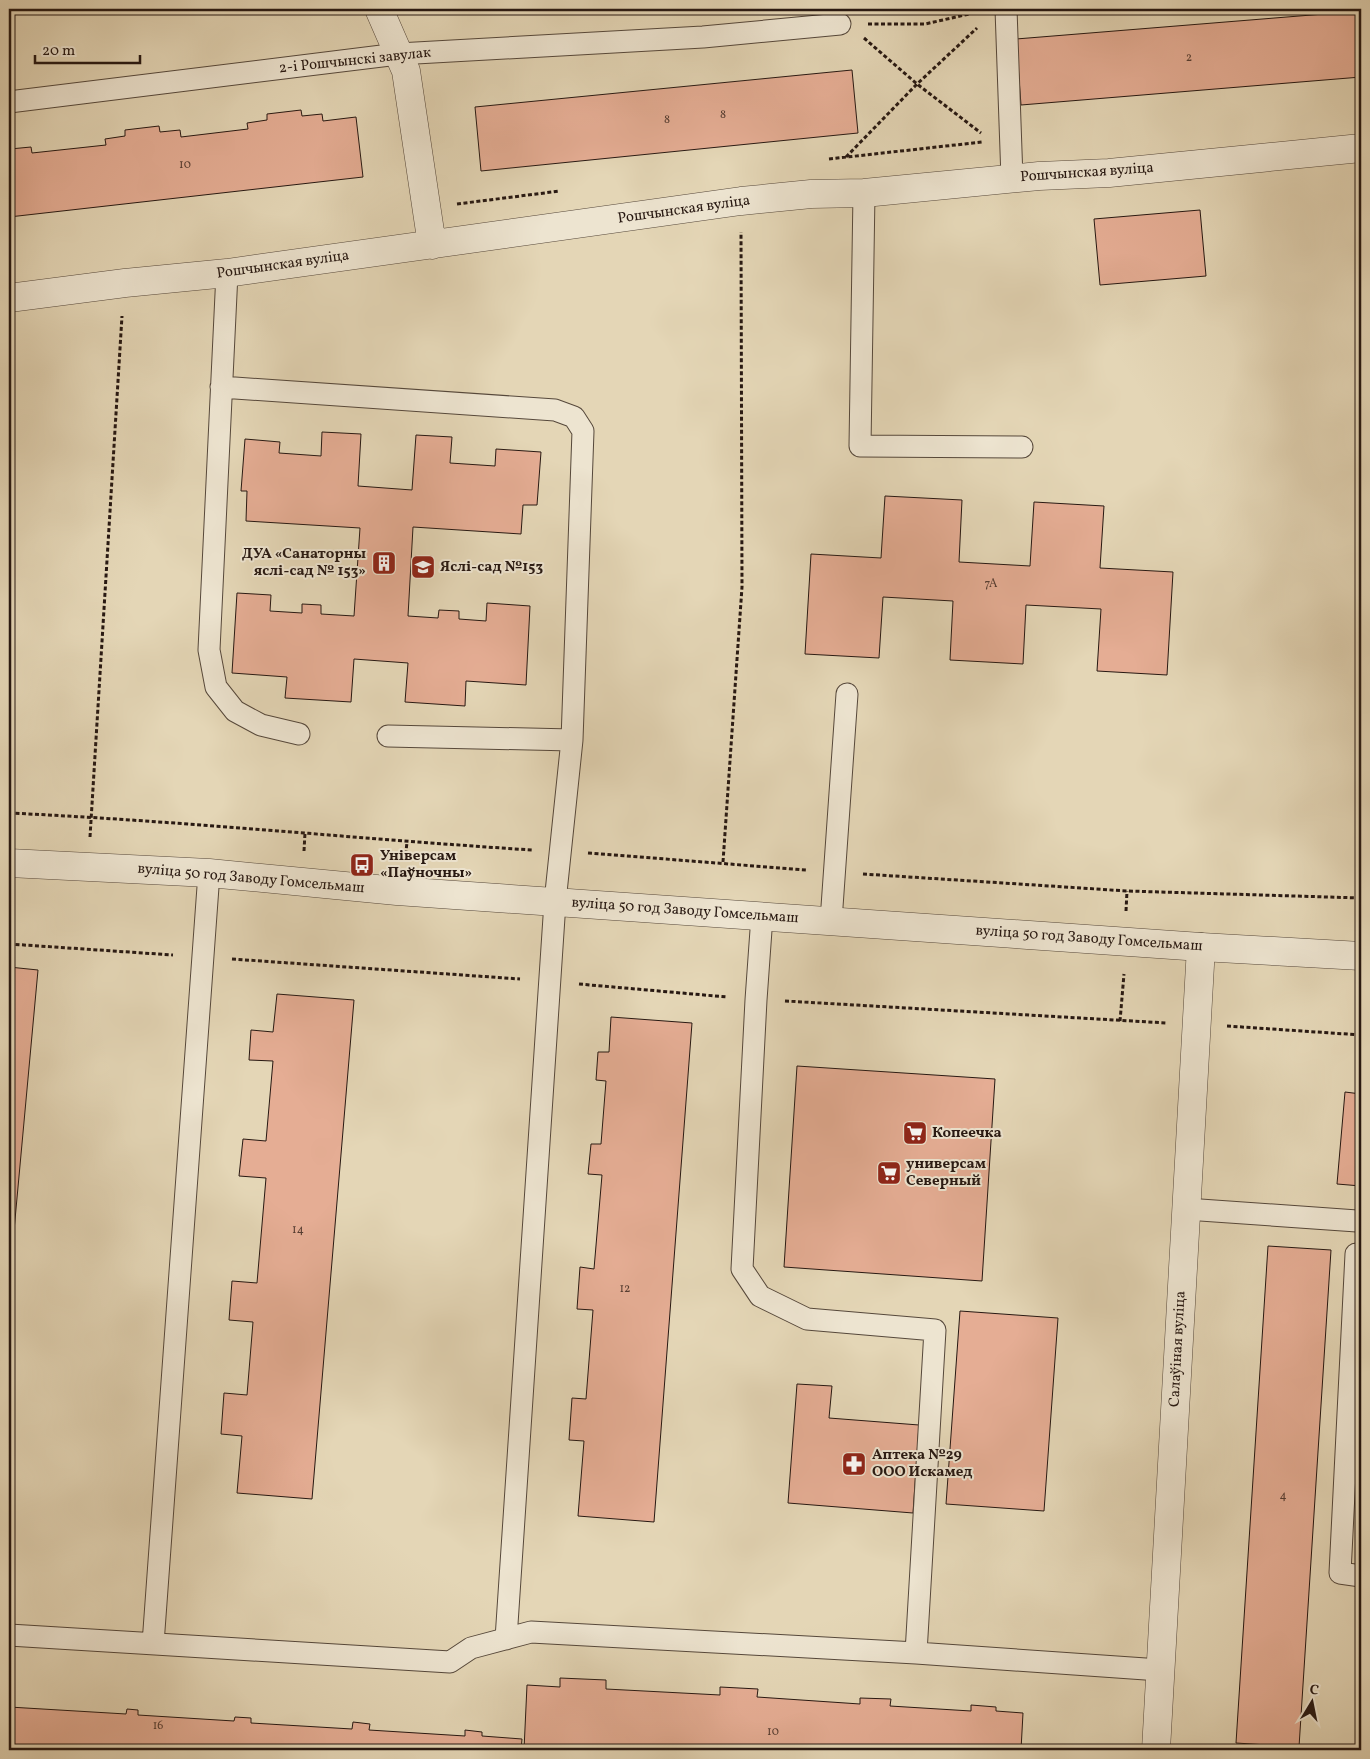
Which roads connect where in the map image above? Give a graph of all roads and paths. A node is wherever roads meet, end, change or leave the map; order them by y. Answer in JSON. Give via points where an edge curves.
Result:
{"nodes":[{"id":1,"x":378,"y":9,"type":"edge"},
{"id":2,"x":1006,"y":9,"type":"edge"},
{"id":3,"x":981,"y":11,"type":"dead end"},
{"id":4,"x":984,"y":22,"type":"dead end"},
{"id":5,"x":840,"y":24,"type":"junction"},
{"id":6,"x":398,"y":54,"type":"junction"},
{"id":7,"x":917,"y":84,"type":"junction"},
{"id":8,"x":9,"y":102,"type":"edge"},
{"id":9,"x":1361,"y":148,"type":"edge"},
{"id":10,"x":1011,"y":166,"type":"junction"},
{"id":11,"x":864,"y":193,"type":"junction"},
{"id":12,"x":811,"y":194,"type":"junction"},
{"id":13,"x":741,"y":201,"type":"junction"},
{"id":14,"x":432,"y":245,"type":"junction"},
{"id":15,"x":227,"y":273,"type":"junction"},
{"id":16,"x":124,"y":283,"type":"junction"},
{"id":17,"x":9,"y":298,"type":"edge"},
{"id":18,"x":221,"y":386,"type":"junction"},
{"id":19,"x":1022,"y":448,"type":"dead end"},
{"id":20,"x":847,"y":694,"type":"dead end"},
{"id":21,"x":299,"y":734,"type":"dead end"},
{"id":22,"x":388,"y":736,"type":"dead end"},
{"id":23,"x":572,"y":740,"type":"junction"},
{"id":24,"x":9,"y":813,"type":"edge"},
{"id":25,"x":91,"y":816,"type":"junction"},
{"id":26,"x":407,"y":842,"type":"junction"},
{"id":27,"x":561,"y":852,"type":"junction"},
{"id":28,"x":723,"y":862,"type":"junction"},
{"id":29,"x":9,"y":863,"type":"edge"},
{"id":30,"x":88,"y":867,"type":"junction"},
{"id":31,"x":404,"y":868,"type":"dead end"},
{"id":32,"x":834,"y":872,"type":"junction"},
{"id":33,"x":209,"y":874,"type":"junction"},
{"id":34,"x":1361,"y":898,"type":"edge"},
{"id":35,"x":555,"y":902,"type":"junction"},
{"id":36,"x":762,"y":916,"type":"junction"},
{"id":37,"x":831,"y":921,"type":"junction"},
{"id":38,"x":9,"y":944,"type":"edge"},
{"id":39,"x":1201,"y":947,"type":"junction"},
{"id":40,"x":1361,"y":956,"type":"edge"},
{"id":41,"x":203,"y":957,"type":"junction"},
{"id":42,"x":549,"y":981,"type":"junction"},
{"id":43,"x":1360,"y":990,"type":"dead end"},
{"id":44,"x":756,"y":1000,"type":"junction"},
{"id":45,"x":1196,"y":1024,"type":"junction"},
{"id":46,"x":1356,"y":1035,"type":"junction"},
{"id":47,"x":1361,"y":1035,"type":"edge"},
{"id":48,"x":1186,"y":1210,"type":"junction"},
{"id":49,"x":1357,"y":1221,"type":"dead end"},
{"id":50,"x":1356,"y":1254,"type":"dead end"},
{"id":51,"x":1361,"y":1576,"type":"edge"},
{"id":52,"x":9,"y":1635,"type":"edge"},
{"id":53,"x":506,"y":1639,"type":"junction"},
{"id":54,"x":153,"y":1644,"type":"junction"},
{"id":55,"x":916,"y":1653,"type":"junction"},
{"id":56,"x":1160,"y":1670,"type":"junction"},
{"id":57,"x":1156,"y":1750,"type":"edge"}],
"edges":[{"from":1,"to":6,"type":"street"},
{"from":2,"to":10,"type":"lane"},
{"from":3,"to":5,"type":"path","via":[[925,24]]},
{"from":4,"to":7,"type":"path"},
{"from":5,"to":6,"type":"lane","name":"2-і Рошчынскі завулак","via":[[703,36]]},
{"from":5,"to":7,"type":"path","via":[[860,34]]},
{"from":6,"to":8,"type":"lane","name":"2-і Рошчынскі завулак"},
{"from":6,"to":14,"type":"street","via":[[406,71]]},
{"from":7,"to":10,"type":"path"},
{"from":7,"to":12,"type":"path"},
{"from":9,"to":10,"type":"street","name":"Рошчынская вуліца","via":[[1109,173],[1039,176]]},
{"from":10,"to":11,"type":"street","name":"Рошчынская вуліца"},
{"from":11,"to":12,"type":"street","name":"Рошчынская вуліца"},
{"from":11,"to":19,"type":"lane","via":[[860,446]]},
{"from":12,"to":13,"type":"street","name":"Рошчынская вуліца"},
{"from":13,"to":14,"type":"street","name":"Рошчынская вуліца"},
{"from":13,"to":28,"type":"path","via":[[742,587]]},
{"from":14,"to":15,"type":"street","name":"Рошчынская вуліца"},
{"from":15,"to":16,"type":"street","name":"Рошчынская вуліца"},
{"from":15,"to":18,"type":"lane"},
{"from":16,"to":17,"type":"street","name":"Рошчынская вуліца"},
{"from":16,"to":25,"type":"path"},
{"from":18,"to":21,"type":"lane","via":[[208,650],[216,687],[235,711],[261,725]]},
{"from":18,"to":23,"type":"lane","via":[[555,410],[574,417],[583,431],[583,458]]},
{"from":20,"to":32,"type":"lane"},
{"from":22,"to":23,"type":"lane"},
{"from":23,"to":27,"type":"lane"},
{"from":24,"to":25,"type":"path"},
{"from":25,"to":26,"type":"path"},
{"from":25,"to":30,"type":"path"},
{"from":26,"to":27,"type":"path"},
{"from":26,"to":31,"type":"path"},
{"from":27,"to":28,"type":"path"},
{"from":27,"to":35,"type":"lane"},
{"from":28,"to":32,"type":"path"},
{"from":29,"to":30,"type":"street","name":"вуліца 50 год Заводу Гомсельмаш"},
{"from":30,"to":33,"type":"street","name":"вуліца 50 год Заводу Гомсельмаш"},
{"from":32,"to":34,"type":"path","via":[[1127,891]]},
{"from":32,"to":37,"type":"lane"},
{"from":33,"to":35,"type":"street","name":"вуліца 50 год Заводу Гомсельмаш"},
{"from":33,"to":41,"type":"lane"},
{"from":35,"to":36,"type":"street","name":"вуліца 50 год Заводу Гомсельмаш"},
{"from":35,"to":42,"type":"lane"},
{"from":36,"to":37,"type":"street","name":"вуліца 50 год Заводу Гомсельмаш"},
{"from":36,"to":44,"type":"lane"},
{"from":37,"to":39,"type":"street","name":"вуліца 50 год Заводу Гомсельмаш"},
{"from":38,"to":41,"type":"path"},
{"from":39,"to":40,"type":"street","name":"вуліца 50 год Заводу Гомсельмаш"},
{"from":39,"to":45,"type":"street","name":"Салаўіная вуліца"},
{"from":41,"to":42,"type":"path"},
{"from":41,"to":54,"type":"lane"},
{"from":42,"to":44,"type":"path"},
{"from":42,"to":53,"type":"lane"},
{"from":43,"to":46,"type":"path"},
{"from":44,"to":45,"type":"path"},
{"from":44,"to":55,"type":"lane","via":[[742,1269],[760,1296],[807,1319],[935,1330]]},
{"from":45,"to":46,"type":"path"},
{"from":45,"to":48,"type":"street","name":"Салаўіная вуліца"},
{"from":46,"to":47,"type":"path"},
{"from":48,"to":49,"type":"lane"},
{"from":48,"to":56,"type":"street","name":"Салаўіная вуліца"},
{"from":50,"to":51,"type":"lane","via":[[1340,1573]]},
{"from":52,"to":54,"type":"lane"},
{"from":53,"to":54,"type":"lane","via":[[471,1648],[450,1662]]},
{"from":53,"to":55,"type":"lane","via":[[531,1632]]},
{"from":55,"to":56,"type":"lane"},
{"from":56,"to":57,"type":"street","name":"Салаўіная вуліца"}]}
